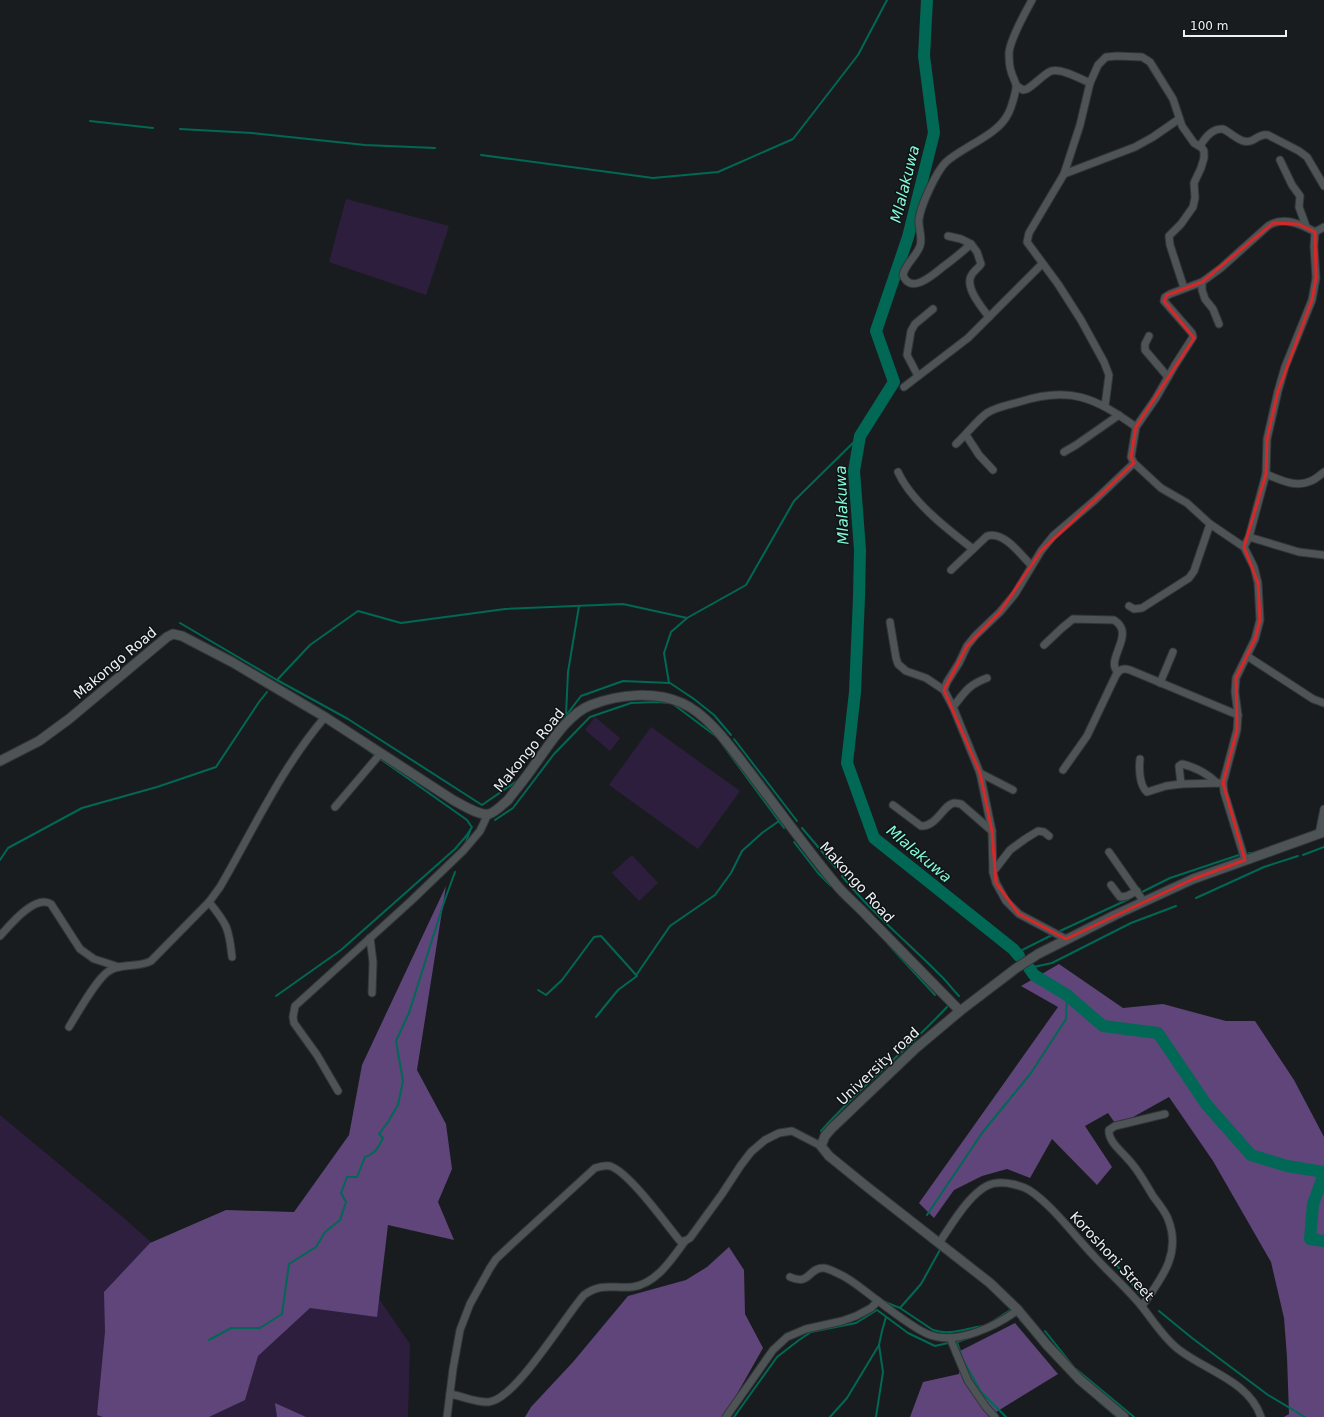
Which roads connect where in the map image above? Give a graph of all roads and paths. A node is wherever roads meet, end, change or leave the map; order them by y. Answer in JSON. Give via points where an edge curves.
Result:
{"nodes":[{"id":1,"x":1032,"y":0,"type":"edge"},
{"id":2,"x":1090,"y":83,"type":"junction"},
{"id":3,"x":1017,"y":86,"type":"junction"},
{"id":4,"x":1179,"y":119,"type":"junction"},
{"id":5,"x":1200,"y":146,"type":"junction"},
{"id":6,"x":1280,"y":160,"type":"dead end"},
{"id":7,"x":1064,"y":174,"type":"junction"},
{"id":8,"x":1324,"y":186,"type":"edge"},
{"id":9,"x":1306,"y":226,"type":"junction"},
{"id":10,"x":1324,"y":227,"type":"edge"},
{"id":11,"x":1315,"y":232,"type":"junction"},
{"id":12,"x":948,"y":236,"type":"dead end"},
{"id":13,"x":972,"y":244,"type":"junction"},
{"id":14,"x":1042,"y":264,"type":"junction"},
{"id":15,"x":1316,"y":278,"type":"junction"},
{"id":16,"x":1324,"y":279,"type":"edge"},
{"id":17,"x":1202,"y":282,"type":"junction"},
{"id":18,"x":1184,"y":288,"type":"junction"},
{"id":19,"x":933,"y":309,"type":"dead end"},
{"id":20,"x":989,"y":318,"type":"junction"},
{"id":21,"x":1220,"y":324,"type":"dead end"},
{"id":22,"x":1149,"y":336,"type":"dead end"},
{"id":23,"x":918,"y":376,"type":"junction"},
{"id":24,"x":1168,"y":378,"type":"junction"},
{"id":25,"x":904,"y":387,"type":"dead end"},
{"id":26,"x":1105,"y":406,"type":"junction"},
{"id":27,"x":1119,"y":414,"type":"junction"},
{"id":28,"x":1136,"y":427,"type":"junction"},
{"id":29,"x":966,"y":435,"type":"junction"},
{"id":30,"x":956,"y":444,"type":"dead end"},
{"id":31,"x":1064,"y":452,"type":"dead end"},
{"id":32,"x":1134,"y":463,"type":"junction"},
{"id":33,"x":993,"y":470,"type":"dead end"},
{"id":34,"x":898,"y":472,"type":"dead end"},
{"id":35,"x":1324,"y":472,"type":"edge"},
{"id":36,"x":1266,"y":474,"type":"junction"},
{"id":37,"x":1210,"y":524,"type":"junction"},
{"id":38,"x":1249,"y":537,"type":"junction"},
{"id":39,"x":1244,"y":548,"type":"junction"},
{"id":40,"x":973,"y":549,"type":"junction"},
{"id":41,"x":1324,"y":555,"type":"edge"},
{"id":42,"x":1031,"y":565,"type":"junction"},
{"id":43,"x":951,"y":570,"type":"dead end"},
{"id":44,"x":1129,"y":606,"type":"dead end"},
{"id":45,"x":890,"y":622,"type":"dead end"},
{"id":46,"x":1044,"y":645,"type":"dead end"},
{"id":47,"x":1173,"y":652,"type":"dead end"},
{"id":48,"x":1248,"y":656,"type":"junction"},
{"id":49,"x":1118,"y":672,"type":"junction"},
{"id":50,"x":987,"y":678,"type":"dead end"},
{"id":51,"x":1160,"y":683,"type":"junction"},
{"id":52,"x":944,"y":690,"type":"junction"},
{"id":53,"x":1323,"y":701,"type":"edge"},
{"id":54,"x":953,"y":708,"type":"junction"},
{"id":55,"x":1238,"y":715,"type":"junction"},
{"id":56,"x":325,"y":716,"type":"junction"},
{"id":57,"x":381,"y":754,"type":"junction"},
{"id":58,"x":1140,"y":758,"type":"dead end"},
{"id":59,"x":0,"y":761,"type":"edge"},
{"id":60,"x":1063,"y":770,"type":"dead end"},
{"id":61,"x":980,"y":773,"type":"junction"},
{"id":62,"x":1220,"y":783,"type":"junction"},
{"id":63,"x":1181,"y":784,"type":"junction"},
{"id":64,"x":1013,"y":790,"type":"dead end"},
{"id":65,"x":894,"y":805,"type":"dead end"},
{"id":66,"x":336,"y":807,"type":"dead end"},
{"id":67,"x":1324,"y":809,"type":"edge"},
{"id":68,"x":488,"y":814,"type":"junction"},
{"id":69,"x":992,"y":831,"type":"junction"},
{"id":70,"x":1322,"y":833,"type":"edge"},
{"id":71,"x":1049,"y":836,"type":"dead end"},
{"id":72,"x":1109,"y":852,"type":"dead end"},
{"id":73,"x":1245,"y":860,"type":"junction"},
{"id":74,"x":993,"y":872,"type":"junction"},
{"id":75,"x":1111,"y":885,"type":"dead end"},
{"id":76,"x":1138,"y":891,"type":"junction"},
{"id":77,"x":209,"y":902,"type":"junction"},
{"id":78,"x":1144,"y":902,"type":"junction"},
{"id":79,"x":0,"y":936,"type":"edge"},
{"id":80,"x":370,"y":938,"type":"junction"},
{"id":81,"x":1066,"y":939,"type":"junction"},
{"id":82,"x":232,"y":957,"type":"dead end"},
{"id":83,"x":119,"y":967,"type":"junction"},
{"id":84,"x":372,"y":993,"type":"dead end"},
{"id":85,"x":960,"y":1011,"type":"junction"},
{"id":86,"x":69,"y":1027,"type":"dead end"},
{"id":87,"x":338,"y":1091,"type":"dead end"},
{"id":88,"x":1165,"y":1114,"type":"dead end"},
{"id":89,"x":821,"y":1146,"type":"junction"},
{"id":90,"x":685,"y":1241,"type":"junction"},
{"id":91,"x":940,"y":1243,"type":"junction"},
{"id":92,"x":790,"y":1277,"type":"dead end"},
{"id":93,"x":878,"y":1301,"type":"junction"},
{"id":94,"x":1142,"y":1306,"type":"junction"},
{"id":95,"x":1018,"y":1310,"type":"junction"},
{"id":96,"x":950,"y":1338,"type":"junction"},
{"id":97,"x":450,"y":1394,"type":"junction"},
{"id":98,"x":447,"y":1417,"type":"edge"},
{"id":99,"x":726,"y":1417,"type":"edge"},
{"id":100,"x":995,"y":1417,"type":"edge"},
{"id":101,"x":1124,"y":1417,"type":"edge"},
{"id":102,"x":1261,"y":1417,"type":"edge"}],
"edges":[{"from":1,"to":3,"type":"street","via":[[1009,48],[1010,70]]},
{"from":2,"to":3,"type":"street","via":[[1065,72],[1053,70],[1027,89],[1023,90]]},
{"from":2,"to":4,"type":"street","via":[[1098,65],[1106,57],[1142,57],[1150,62],[1173,99]]},
{"from":2,"to":7,"type":"street"},
{"from":3,"to":13,"type":"street","via":[[1009,114],[1003,123],[955,154],[944,164],[932,183],[921,212],[921,241],[916,254],[904,270],[904,278],[909,283],[928,279]]},
{"from":4,"to":5,"type":"street","via":[[1190,139]]},
{"from":4,"to":7,"type":"street","via":[[1135,147]]},
{"from":5,"to":8,"type":"street","via":[[1210,133],[1219,128],[1246,142],[1268,134],[1306,157]]},
{"from":5,"to":18,"type":"street","via":[[1204,151],[1204,158],[1194,183],[1195,201],[1188,215],[1169,236]]},
{"from":6,"to":9,"type":"street","via":[[1300,196],[1299,207]]},
{"from":7,"to":14,"type":"street","via":[[1027,238],[1028,245]]},
{"from":9,"to":11,"type":"street"},
{"from":9,"to":17,"type":"street","via":[[1286,221],[1273,223]]},
{"from":10,"to":11,"type":"street"},
{"from":11,"to":15,"type":"street"},
{"from":12,"to":13,"type":"street"},
{"from":13,"to":20,"type":"street","via":[[981,264],[970,277],[969,285]]},
{"from":14,"to":20,"type":"street"},
{"from":14,"to":26,"type":"street","via":[[1081,320],[1104,362],[1109,375]]},
{"from":15,"to":16,"type":"street"},
{"from":15,"to":36,"type":"street","via":[[1312,300],[1278,391],[1267,439]]},
{"from":17,"to":18,"type":"street"},
{"from":17,"to":21,"type":"street","via":[[1205,299]]},
{"from":18,"to":24,"type":"street","via":[[1167,295],[1164,301],[1193,337]]},
{"from":19,"to":23,"type":"street","via":[[914,324],[911,331],[907,355]]},
{"from":20,"to":23,"type":"street","via":[[957,348]]},
{"from":22,"to":24,"type":"street","via":[[1145,350]]},
{"from":23,"to":25,"type":"street"},
{"from":24,"to":28,"type":"street"},
{"from":26,"to":27,"type":"street"},
{"from":26,"to":29,"type":"street","via":[[1075,395],[1059,394],[1030,398],[986,414]]},
{"from":27,"to":28,"type":"street"},
{"from":27,"to":31,"type":"street"},
{"from":28,"to":32,"type":"street","via":[[1131,457]]},
{"from":29,"to":30,"type":"street"},
{"from":29,"to":33,"type":"street"},
{"from":32,"to":37,"type":"street","via":[[1158,486],[1187,503]]},
{"from":32,"to":42,"type":"street","via":[[1053,536]]},
{"from":34,"to":40,"type":"street","via":[[905,486],[921,504]]},
{"from":35,"to":36,"type":"street","via":[[1312,481],[1291,484]]},
{"from":36,"to":38,"type":"street"},
{"from":37,"to":39,"type":"street"},
{"from":37,"to":44,"type":"street","via":[[1194,571],[1189,578],[1142,608],[1134,609]]},
{"from":38,"to":39,"type":"street"},
{"from":38,"to":41,"type":"street","via":[[1299,552]]},
{"from":39,"to":48,"type":"street","via":[[1257,578],[1260,620]]},
{"from":40,"to":42,"type":"street","via":[[992,534],[1002,538]]},
{"from":40,"to":43,"type":"street"},
{"from":42,"to":52,"type":"street","via":[[1000,612],[968,646]]},
{"from":45,"to":52,"type":"street","via":[[898,664],[906,671],[926,678]]},
{"from":46,"to":49,"type":"street","via":[[1073,619],[1114,620],[1123,631],[1113,665]]},
{"from":47,"to":51,"type":"street"},
{"from":48,"to":53,"type":"street","via":[[1313,699]]},
{"from":48,"to":55,"type":"street","via":[[1236,678]]},
{"from":49,"to":51,"type":"street","via":[[1125,669]]},
{"from":49,"to":60,"type":"street","via":[[1087,736]]},
{"from":50,"to":54,"type":"street","via":[[966,690]]},
{"from":51,"to":55,"type":"street"},
{"from":52,"to":54,"type":"street"},
{"from":54,"to":61,"type":"street"},
{"from":55,"to":62,"type":"street","via":[[1234,747]]},
{"from":56,"to":57,"type":"street","name":"Makongo Road"},
{"from":56,"to":59,"type":"street","name":"Makongo Road","via":[[232,662],[182,636],[173,634],[69,719],[39,741]]},
{"from":56,"to":77,"type":"street","via":[[278,780],[228,874]]},
{"from":57,"to":66,"type":"street"},
{"from":57,"to":68,"type":"street","name":"Makongo Road","via":[[458,803]]},
{"from":58,"to":63,"type":"street","via":[[1140,771],[1147,792]]},
{"from":61,"to":64,"type":"street"},
{"from":61,"to":69,"type":"street"},
{"from":62,"to":63,"type":"street"},
{"from":62,"to":63,"type":"street","via":[[1182,764],[1179,766]]},
{"from":62,"to":73,"type":"street"},
{"from":65,"to":69,"type":"street","via":[[921,826],[926,826],[951,804],[961,804]]},
{"from":67,"to":70,"type":"street"},
{"from":68,"to":80,"type":"street","via":[[480,831],[463,851]]},
{"from":68,"to":85,"type":"street","name":"Makongo Road","via":[[508,800],[557,735],[585,708],[635,695],[660,696],[682,703],[697,712],[730,747],[840,889]]},
{"from":69,"to":74,"type":"street"},
{"from":70,"to":73,"type":"street","name":"University road"},
{"from":71,"to":74,"type":"street","via":[[1038,831],[1025,839],[1010,850]]},
{"from":72,"to":76,"type":"street"},
{"from":73,"to":78,"type":"street","name":"University road","via":[[1193,879]]},
{"from":74,"to":81,"type":"street","via":[[996,884],[1012,909]]},
{"from":75,"to":76,"type":"street","via":[[1120,897]]},
{"from":76,"to":78,"type":"street"},
{"from":77,"to":82,"type":"street","via":[[226,924]]},
{"from":77,"to":83,"type":"street","via":[[151,961],[143,965]]},
{"from":78,"to":81,"type":"street","name":"University road"},
{"from":79,"to":83,"type":"street","via":[[33,905],[48,902],[83,952],[94,959]]},
{"from":80,"to":84,"type":"street","via":[[373,962]]},
{"from":80,"to":87,"type":"street","via":[[299,1002],[293,1012],[294,1024],[317,1055]]},
{"from":81,"to":85,"type":"street","name":"University road","via":[[1018,966]]},
{"from":83,"to":86,"type":"street","via":[[101,978]]},
{"from":85,"to":89,"type":"street","name":"University road","via":[[916,1048],[840,1120],[825,1136]]},
{"from":88,"to":94,"type":"street","via":[[1115,1126],[1109,1130],[1110,1137],[1135,1166],[1168,1218],[1173,1236],[1167,1266]]},
{"from":89,"to":90,"type":"street","via":[[792,1131],[779,1133],[764,1140],[751,1152],[700,1225]]},
{"from":89,"to":91,"type":"street","via":[[829,1156]]},
{"from":90,"to":97,"type":"street","via":[[665,1268],[646,1282],[634,1286],[602,1286],[584,1295],[538,1357],[502,1396],[490,1402]]},
{"from":90,"to":97,"type":"street","via":[[680,1241],[628,1178],[611,1166],[596,1168],[496,1259],[490,1268],[470,1304],[460,1330]]},
{"from":91,"to":94,"type":"street","name":"Koroshoni Street","via":[[967,1203],[984,1187],[996,1183],[1013,1184],[1027,1189],[1046,1204]]},
{"from":91,"to":95,"type":"street","via":[[990,1283]]},
{"from":92,"to":93,"type":"street","via":[[802,1280],[821,1268],[826,1269],[856,1284]]},
{"from":93,"to":96,"type":"street","via":[[920,1330],[940,1338]]},
{"from":93,"to":99,"type":"street","via":[[856,1316],[786,1337],[773,1350]]},
{"from":94,"to":102,"type":"street","name":"Koroshoni Street","via":[[1161,1332],[1177,1348],[1242,1388]]},
{"from":95,"to":96,"type":"street","via":[[992,1327]]},
{"from":95,"to":101,"type":"street","via":[[1047,1346],[1079,1379]]},
{"from":96,"to":100,"type":"street","via":[[968,1381]]},
{"from":97,"to":98,"type":"street"}]}
